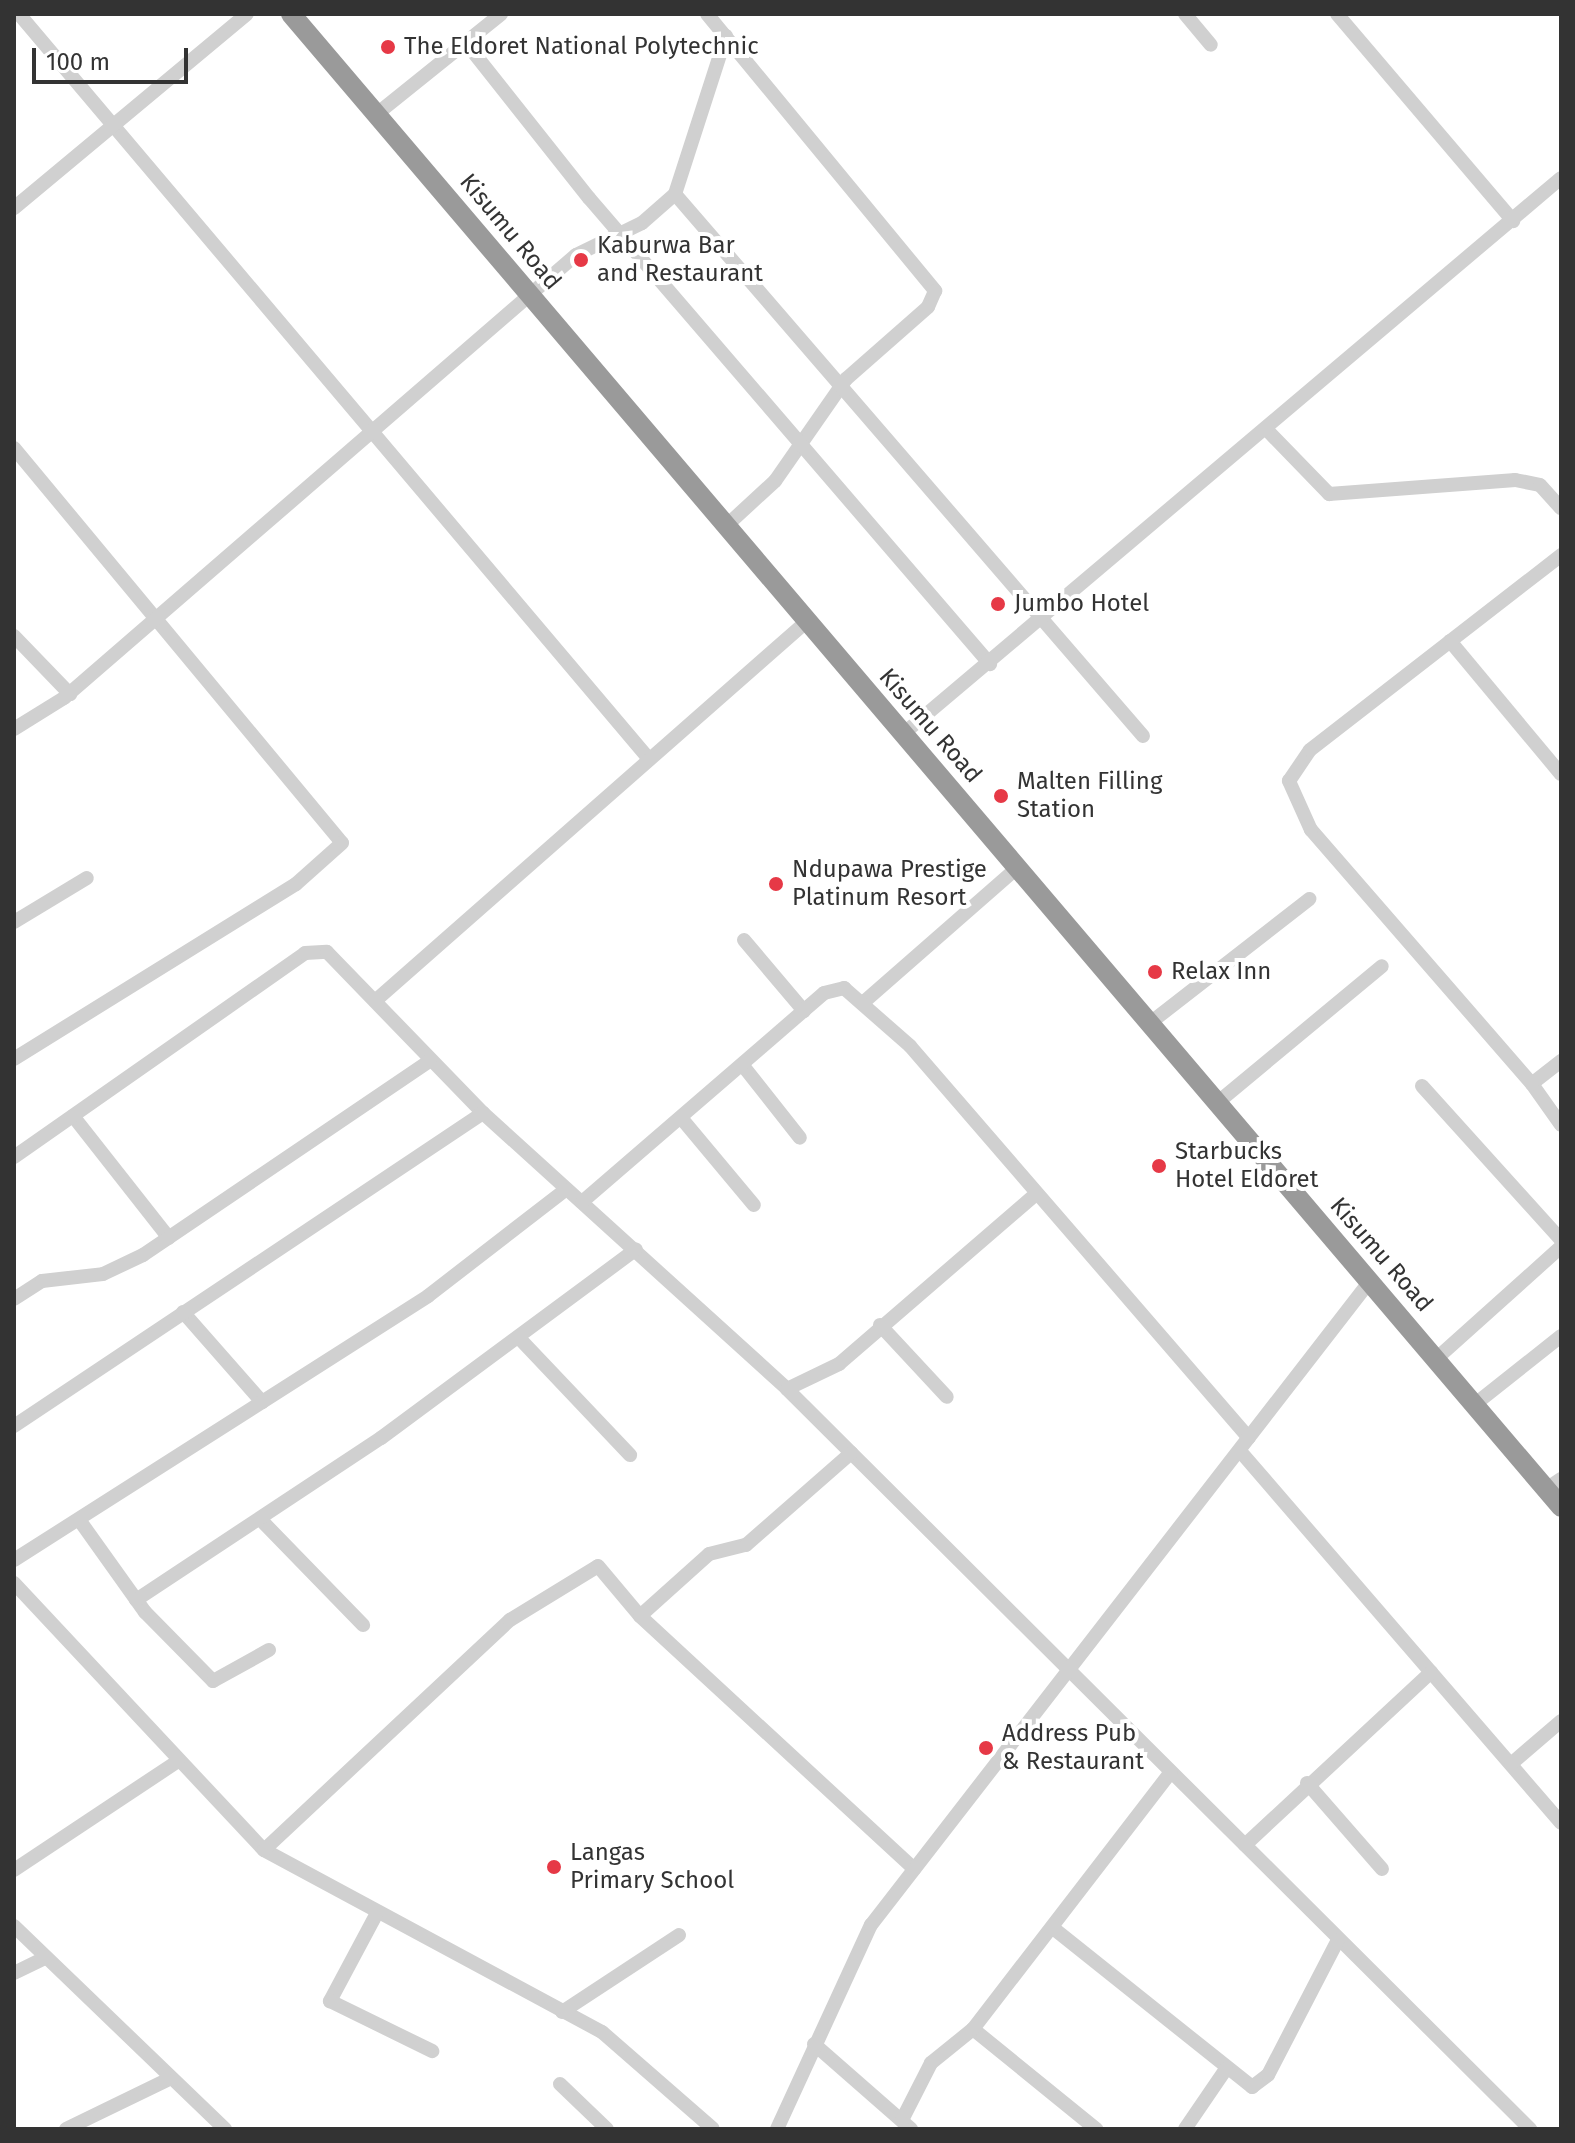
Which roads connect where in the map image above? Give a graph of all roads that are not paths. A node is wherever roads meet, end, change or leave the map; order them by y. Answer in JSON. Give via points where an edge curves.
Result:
{"nodes":[{"id":1,"x":19,"y":14,"type":"edge"},
{"id":2,"x":247,"y":14,"type":"edge"},
{"id":3,"x":291,"y":14,"type":"edge"},
{"id":4,"x":501,"y":14,"type":"edge"},
{"id":5,"x":707,"y":14,"type":"edge"},
{"id":6,"x":1185,"y":14,"type":"edge"},
{"id":7,"x":1337,"y":14,"type":"edge"},
{"id":8,"x":726,"y":36,"type":"junction"},
{"id":9,"x":466,"y":43,"type":"junction"},
{"id":10,"x":1211,"y":45,"type":"dead end"},
{"id":11,"x":378,"y":113,"type":"junction"},
{"id":12,"x":112,"y":127,"type":"junction"},
{"id":13,"x":1561,"y":178,"type":"edge"},
{"id":14,"x":675,"y":194,"type":"junction"},
{"id":15,"x":14,"y":208,"type":"edge"},
{"id":16,"x":1513,"y":221,"type":"junction"},
{"id":17,"x":617,"y":232,"type":"junction"},
{"id":18,"x":529,"y":295,"type":"junction"},
{"id":19,"x":839,"y":389,"type":"junction"},
{"id":20,"x":1268,"y":431,"type":"junction"},
{"id":21,"x":367,"y":433,"type":"junction"},
{"id":22,"x":801,"y":447,"type":"junction"},
{"id":23,"x":14,"y":448,"type":"edge"},
{"id":24,"x":1561,"y":508,"type":"edge"},
{"id":25,"x":726,"y":526,"type":"junction"},
{"id":26,"x":1561,"y":555,"type":"edge"},
{"id":27,"x":157,"y":619,"type":"junction"},
{"id":28,"x":806,"y":622,"type":"junction"},
{"id":29,"x":1039,"y":623,"type":"junction"},
{"id":30,"x":14,"y":636,"type":"edge"},
{"id":31,"x":1450,"y":641,"type":"junction"},
{"id":32,"x":990,"y":664,"type":"junction"},
{"id":33,"x":70,"y":694,"type":"junction"},
{"id":34,"x":14,"y":729,"type":"edge"},
{"id":35,"x":903,"y":734,"type":"junction"},
{"id":36,"x":1143,"y":736,"type":"dead end"},
{"id":37,"x":649,"y":759,"type":"junction"},
{"id":38,"x":1561,"y":774,"type":"edge"},
{"id":39,"x":1017,"y":868,"type":"junction"},
{"id":40,"x":87,"y":878,"type":"dead end"},
{"id":41,"x":1309,"y":899,"type":"dead end"},
{"id":42,"x":14,"y":922,"type":"edge"},
{"id":43,"x":744,"y":940,"type":"dead end"},
{"id":44,"x":1382,"y":966,"type":"dead end"},
{"id":45,"x":375,"y":1001,"type":"junction"},
{"id":46,"x":865,"y":1001,"type":"junction"},
{"id":47,"x":804,"y":1011,"type":"junction"},
{"id":48,"x":1150,"y":1023,"type":"junction"},
{"id":49,"x":14,"y":1059,"type":"edge"},
{"id":50,"x":429,"y":1061,"type":"junction"},
{"id":51,"x":1561,"y":1061,"type":"edge"},
{"id":52,"x":744,"y":1067,"type":"junction"},
{"id":53,"x":1532,"y":1084,"type":"junction"},
{"id":54,"x":1422,"y":1086,"type":"dead end"},
{"id":55,"x":1217,"y":1103,"type":"junction"},
{"id":56,"x":483,"y":1113,"type":"junction"},
{"id":57,"x":73,"y":1116,"type":"junction"},
{"id":58,"x":682,"y":1119,"type":"junction"},
{"id":59,"x":1561,"y":1125,"type":"edge"},
{"id":60,"x":800,"y":1138,"type":"dead end"},
{"id":61,"x":14,"y":1157,"type":"edge"},
{"id":62,"x":565,"y":1190,"type":"junction"},
{"id":63,"x":1036,"y":1194,"type":"junction"},
{"id":64,"x":582,"y":1202,"type":"junction"},
{"id":65,"x":754,"y":1205,"type":"dead end"},
{"id":66,"x":169,"y":1238,"type":"junction"},
{"id":67,"x":1561,"y":1240,"type":"edge"},
{"id":68,"x":1561,"y":1247,"type":"edge"},
{"id":69,"x":636,"y":1249,"type":"junction"},
{"id":70,"x":1370,"y":1281,"type":"junction"},
{"id":71,"x":14,"y":1299,"type":"edge"},
{"id":72,"x":183,"y":1312,"type":"junction"},
{"id":73,"x":880,"y":1325,"type":"junction"},
{"id":74,"x":1561,"y":1336,"type":"edge"},
{"id":75,"x":520,"y":1339,"type":"junction"},
{"id":76,"x":1436,"y":1359,"type":"junction"},
{"id":77,"x":787,"y":1389,"type":"junction"},
{"id":78,"x":947,"y":1397,"type":"dead end"},
{"id":79,"x":262,"y":1402,"type":"junction"},
{"id":80,"x":1474,"y":1405,"type":"junction"},
{"id":81,"x":14,"y":1426,"type":"edge"},
{"id":82,"x":1249,"y":1438,"type":"junction"},
{"id":83,"x":1240,"y":1451,"type":"junction"},
{"id":84,"x":851,"y":1453,"type":"junction"},
{"id":85,"x":630,"y":1455,"type":"dead end"},
{"id":86,"x":1554,"y":1484,"type":"edge"},
{"id":87,"x":1561,"y":1507,"type":"edge"},
{"id":88,"x":260,"y":1519,"type":"junction"},
{"id":89,"x":80,"y":1521,"type":"junction"},
{"id":90,"x":14,"y":1560,"type":"edge"},
{"id":91,"x":14,"y":1583,"type":"edge"},
{"id":92,"x":136,"y":1600,"type":"junction"},
{"id":93,"x":640,"y":1616,"type":"junction"},
{"id":94,"x":363,"y":1625,"type":"dead end"},
{"id":95,"x":269,"y":1650,"type":"dead end"},
{"id":96,"x":1069,"y":1671,"type":"junction"},
{"id":97,"x":1431,"y":1672,"type":"junction"},
{"id":98,"x":1561,"y":1721,"type":"edge"},
{"id":99,"x":178,"y":1761,"type":"junction"},
{"id":100,"x":1511,"y":1764,"type":"junction"},
{"id":101,"x":1171,"y":1772,"type":"junction"},
{"id":102,"x":1307,"y":1783,"type":"junction"},
{"id":103,"x":1561,"y":1823,"type":"edge"},
{"id":104,"x":1245,"y":1845,"type":"junction"},
{"id":105,"x":264,"y":1850,"type":"junction"},
{"id":106,"x":914,"y":1869,"type":"junction"},
{"id":107,"x":1382,"y":1869,"type":"dead end"},
{"id":108,"x":14,"y":1870,"type":"edge"},
{"id":109,"x":377,"y":1913,"type":"junction"},
{"id":110,"x":14,"y":1926,"type":"edge"},
{"id":111,"x":1053,"y":1928,"type":"junction"},
{"id":112,"x":679,"y":1935,"type":"dead end"},
{"id":113,"x":1338,"y":1940,"type":"junction"},
{"id":114,"x":45,"y":1958,"type":"junction"},
{"id":115,"x":14,"y":1973,"type":"edge"},
{"id":116,"x":562,"y":2012,"type":"junction"},
{"id":117,"x":973,"y":2029,"type":"junction"},
{"id":118,"x":814,"y":2044,"type":"junction"},
{"id":119,"x":432,"y":2051,"type":"dead end"},
{"id":120,"x":1226,"y":2069,"type":"junction"},
{"id":121,"x":167,"y":2080,"type":"junction"},
{"id":122,"x":560,"y":2084,"type":"dead end"},
{"id":123,"x":907,"y":2124,"type":"edge"},
{"id":124,"x":66,"y":2129,"type":"edge"},
{"id":125,"x":225,"y":2129,"type":"edge"},
{"id":126,"x":607,"y":2129,"type":"edge"},
{"id":127,"x":713,"y":2129,"type":"edge"},
{"id":128,"x":777,"y":2129,"type":"edge"},
{"id":129,"x":1096,"y":2129,"type":"edge"},
{"id":130,"x":1185,"y":2129,"type":"edge"},
{"id":131,"x":1530,"y":2129,"type":"edge"}],
"edges":[{"from":1,"to":12,"type":"street"},
{"from":2,"to":12,"type":"street"},
{"from":3,"to":11,"type":"highway","name":"Kisumu Road"},
{"from":4,"to":9,"type":"street"},
{"from":5,"to":8,"type":"street"},
{"from":6,"to":10,"type":"street"},
{"from":7,"to":16,"type":"street"},
{"from":8,"to":14,"type":"street"},
{"from":8,"to":19,"type":"street","via":[[934,286],[928,307]]},
{"from":9,"to":11,"type":"street"},
{"from":9,"to":17,"type":"street"},
{"from":11,"to":18,"type":"highway","name":"Kisumu Road"},
{"from":12,"to":15,"type":"street"},
{"from":12,"to":21,"type":"street"},
{"from":13,"to":16,"type":"street"},
{"from":14,"to":17,"type":"street","via":[[642,223]]},
{"from":14,"to":19,"type":"street"},
{"from":16,"to":20,"type":"street"},
{"from":17,"to":18,"type":"street","via":[[576,255]]},
{"from":17,"to":22,"type":"street"},
{"from":18,"to":21,"type":"street"},
{"from":18,"to":25,"type":"highway","name":"Kisumu Road"},
{"from":19,"to":22,"type":"street"},
{"from":19,"to":29,"type":"street"},
{"from":20,"to":24,"type":"street","via":[[1329,494],[1515,480],[1540,485]]},
{"from":20,"to":29,"type":"street"},
{"from":21,"to":27,"type":"street"},
{"from":21,"to":37,"type":"street"},
{"from":22,"to":25,"type":"street"},
{"from":22,"to":32,"type":"street"},
{"from":23,"to":27,"type":"street"},
{"from":25,"to":28,"type":"highway","name":"Kisumu Road"},
{"from":26,"to":31,"type":"street"},
{"from":27,"to":33,"type":"street"},
{"from":27,"to":49,"type":"street","via":[[342,847],[296,884]]},
{"from":28,"to":35,"type":"highway","name":"Kisumu Road"},
{"from":28,"to":37,"type":"street"},
{"from":29,"to":32,"type":"street"},
{"from":29,"to":36,"type":"street"},
{"from":30,"to":33,"type":"street"},
{"from":31,"to":38,"type":"street"},
{"from":31,"to":53,"type":"street","via":[[1303,756],[1290,772],[1291,791],[1311,830]]},
{"from":32,"to":35,"type":"street"},
{"from":33,"to":34,"type":"street"},
{"from":35,"to":39,"type":"highway","name":"Kisumu Road"},
{"from":37,"to":45,"type":"street"},
{"from":39,"to":46,"type":"street"},
{"from":39,"to":48,"type":"highway","name":"Kisumu Road"},
{"from":40,"to":42,"type":"street"},
{"from":41,"to":48,"type":"street"},
{"from":43,"to":47,"type":"street"},
{"from":44,"to":55,"type":"street"},
{"from":45,"to":50,"type":"street"},
{"from":45,"to":57,"type":"street","via":[[327,952],[312,949]]},
{"from":46,"to":47,"type":"street","via":[[837,988]]},
{"from":46,"to":63,"type":"street"},
{"from":47,"to":52,"type":"street"},
{"from":48,"to":55,"type":"highway","name":"Kisumu Road"},
{"from":50,"to":56,"type":"street"},
{"from":50,"to":66,"type":"street"},
{"from":51,"to":53,"type":"street"},
{"from":52,"to":58,"type":"street"},
{"from":52,"to":60,"type":"street"},
{"from":53,"to":59,"type":"street"},
{"from":54,"to":67,"type":"street"},
{"from":55,"to":70,"type":"highway","name":"Kisumu Road"},
{"from":56,"to":62,"type":"street"},
{"from":56,"to":72,"type":"street"},
{"from":57,"to":61,"type":"street"},
{"from":57,"to":66,"type":"street"},
{"from":58,"to":64,"type":"street"},
{"from":58,"to":65,"type":"street"},
{"from":62,"to":64,"type":"street"},
{"from":62,"to":79,"type":"street","via":[[428,1296]]},
{"from":63,"to":73,"type":"street"},
{"from":63,"to":82,"type":"street"},
{"from":64,"to":69,"type":"street"},
{"from":66,"to":71,"type":"street","via":[[103,1274],[42,1281]]},
{"from":68,"to":76,"type":"street"},
{"from":69,"to":75,"type":"street"},
{"from":69,"to":77,"type":"street"},
{"from":70,"to":76,"type":"highway","name":"Kisumu Road"},
{"from":70,"to":82,"type":"street"},
{"from":72,"to":79,"type":"street"},
{"from":72,"to":81,"type":"street"},
{"from":73,"to":77,"type":"street","via":[[839,1364]]},
{"from":73,"to":78,"type":"street"},
{"from":74,"to":80,"type":"street"},
{"from":75,"to":85,"type":"street"},
{"from":75,"to":88,"type":"street"},
{"from":76,"to":80,"type":"highway","name":"Kisumu Road"},
{"from":77,"to":84,"type":"street"},
{"from":79,"to":89,"type":"street"},
{"from":80,"to":86,"type":"highway","name":"Kisumu Road"},
{"from":82,"to":83,"type":"street"},
{"from":83,"to":96,"type":"street"},
{"from":83,"to":97,"type":"street"},
{"from":84,"to":93,"type":"street","via":[[746,1545],[709,1554]]},
{"from":84,"to":96,"type":"street"},
{"from":86,"to":87,"type":"highway","name":"Kisumu Road"},
{"from":88,"to":92,"type":"street"},
{"from":88,"to":94,"type":"street"},
{"from":89,"to":90,"type":"street"},
{"from":89,"to":92,"type":"street"},
{"from":91,"to":99,"type":"street"},
{"from":92,"to":95,"type":"street","via":[[213,1681]]},
{"from":93,"to":105,"type":"street","via":[[598,1566],[537,1600]]},
{"from":93,"to":106,"type":"street"},
{"from":96,"to":101,"type":"street"},
{"from":96,"to":106,"type":"street"},
{"from":97,"to":100,"type":"street"},
{"from":97,"to":102,"type":"street"},
{"from":98,"to":100,"type":"street"},
{"from":99,"to":105,"type":"street"},
{"from":99,"to":108,"type":"street"},
{"from":100,"to":103,"type":"street"},
{"from":101,"to":104,"type":"street"},
{"from":101,"to":111,"type":"street"},
{"from":102,"to":104,"type":"street"},
{"from":102,"to":107,"type":"street"},
{"from":104,"to":113,"type":"street"},
{"from":105,"to":109,"type":"street"},
{"from":106,"to":118,"type":"street","via":[[863,1937]]},
{"from":109,"to":116,"type":"street"},
{"from":109,"to":119,"type":"street","via":[[330,2001]]},
{"from":110,"to":114,"type":"street"},
{"from":111,"to":117,"type":"street"},
{"from":111,"to":120,"type":"street"},
{"from":112,"to":116,"type":"street"},
{"from":113,"to":120,"type":"street","via":[[1268,2075],[1252,2087]]},
{"from":113,"to":131,"type":"street"},
{"from":114,"to":115,"type":"street"},
{"from":114,"to":121,"type":"street"},
{"from":116,"to":127,"type":"street","via":[[617,2041]]},
{"from":117,"to":123,"type":"street","via":[[931,2063]]},
{"from":117,"to":129,"type":"street"},
{"from":118,"to":123,"type":"street"},
{"from":118,"to":128,"type":"street"},
{"from":120,"to":130,"type":"street"},
{"from":121,"to":124,"type":"street"},
{"from":121,"to":125,"type":"street"},
{"from":122,"to":126,"type":"street"}]}
